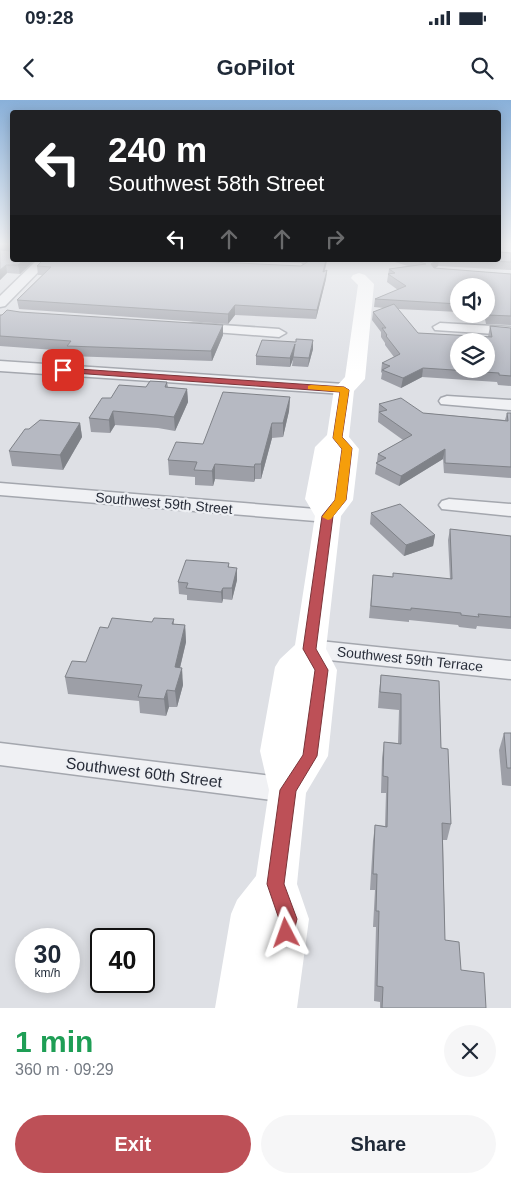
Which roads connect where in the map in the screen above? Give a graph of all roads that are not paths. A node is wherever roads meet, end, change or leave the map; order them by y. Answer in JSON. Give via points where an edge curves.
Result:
{"nodes":[{"id":1,"x":20,"y":287,"type":"edge"},
{"id":2,"x":351,"y":287,"type":"edge"},
{"id":3,"x":366,"y":287,"type":"edge"},
{"id":4,"x":1,"y":310,"type":"edge"},
{"id":5,"x":180,"y":326,"type":"edge"},
{"id":6,"x":440,"y":327,"type":"dead end"},
{"id":7,"x":511,"y":331,"type":"edge"},
{"id":8,"x":279,"y":333,"type":"dead end"},
{"id":9,"x":341,"y":350,"type":"dead end"},
{"id":10,"x":0,"y":366,"type":"edge"},
{"id":11,"x":338,"y":369,"type":"dead end"},
{"id":12,"x":344,"y":390,"type":"junction"},
{"id":13,"x":446,"y":401,"type":"dead end"},
{"id":14,"x":511,"y":406,"type":"edge"},
{"id":15,"x":0,"y":489,"type":"edge"},
{"id":16,"x":449,"y":505,"type":"dead end"},
{"id":17,"x":511,"y":510,"type":"edge"},
{"id":18,"x":328,"y":516,"type":"junction"},
{"id":19,"x":310,"y":649,"type":"junction"},
{"id":20,"x":511,"y":670,"type":"edge"},
{"id":21,"x":0,"y":754,"type":"edge"},
{"id":22,"x":288,"y":790,"type":"junction"},
{"id":23,"x":276,"y":884,"type":"junction"},
{"id":24,"x":238,"y":1008,"type":"edge"},
{"id":25,"x":274,"y":1008,"type":"edge"}],
"edges":[{"from":1,"to":4,"type":"street"},
{"from":2,"to":9,"type":"street"},
{"from":3,"to":12,"type":"street","via":[[355,380]]},
{"from":5,"to":8,"type":"street"},
{"from":6,"to":7,"type":"street"},
{"from":10,"to":12,"type":"street"},
{"from":11,"to":12,"type":"street","via":[[336,378]]},
{"from":12,"to":18,"type":"street","via":[[338,438],[347,448],[343,483],[340,500]]},
{"from":13,"to":14,"type":"street"},
{"from":15,"to":18,"type":"street","name":"Southwest 59th Street"},
{"from":16,"to":17,"type":"street"},
{"from":18,"to":19,"type":"street"},
{"from":19,"to":20,"type":"street","name":"Southwest 59th Terrace"},
{"from":19,"to":22,"type":"street","via":[[321,670],[310,756]]},
{"from":21,"to":22,"type":"street","name":"Southwest 60th Street"},
{"from":22,"to":23,"type":"street"},
{"from":23,"to":24,"type":"street","via":[[252,914]]},
{"from":23,"to":25,"type":"street","via":[[288,919]]}]}
